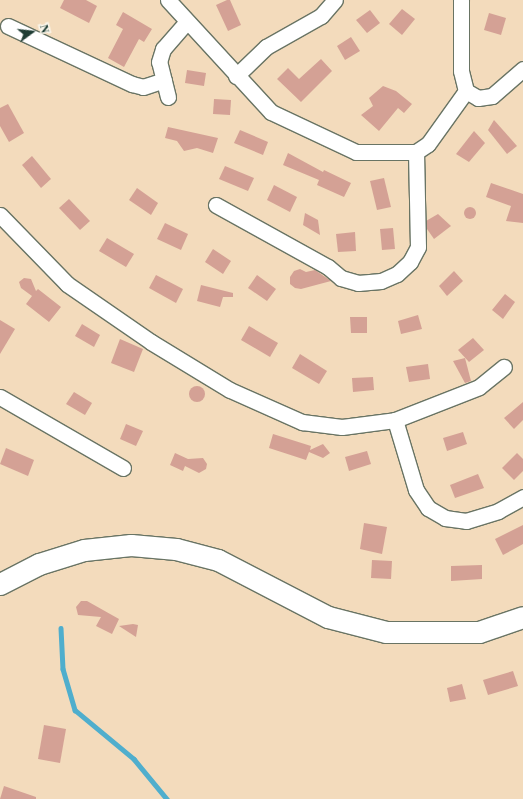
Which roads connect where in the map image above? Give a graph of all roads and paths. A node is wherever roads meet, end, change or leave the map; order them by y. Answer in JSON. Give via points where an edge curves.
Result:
{"nodes":[{"id":1,"x":168,"y":0,"type":"edge"},
{"id":2,"x":335,"y":0,"type":"edge"},
{"id":3,"x":461,"y":0,"type":"edge"},
{"id":4,"x":186,"y":23,"type":"junction"},
{"id":5,"x":8,"y":26,"type":"dead end"},
{"id":6,"x":523,"y":69,"type":"edge"},
{"id":7,"x":236,"y":76,"type":"junction"},
{"id":8,"x":164,"y":80,"type":"junction"},
{"id":9,"x":466,"y":91,"type":"junction"},
{"id":10,"x":168,"y":97,"type":"dead end"},
{"id":11,"x":416,"y":152,"type":"junction"},
{"id":12,"x":216,"y":205,"type":"dead end"},
{"id":13,"x":0,"y":215,"type":"edge"},
{"id":14,"x":504,"y":367,"type":"dead end"},
{"id":15,"x":0,"y":397,"type":"edge"},
{"id":16,"x":395,"y":420,"type":"junction"},
{"id":17,"x":123,"y":468,"type":"dead end"},
{"id":18,"x":523,"y":497,"type":"edge"},
{"id":19,"x":0,"y":584,"type":"edge"},
{"id":20,"x":522,"y":619,"type":"edge"}],
"edges":[{"from":1,"to":4,"type":"street"},
{"from":2,"to":7,"type":"street","via":[[321,16],[266,47]]},
{"from":3,"to":9,"type":"street","via":[[461,71]]},
{"from":4,"to":7,"type":"street"},
{"from":4,"to":8,"type":"street","via":[[163,49],[159,62]]},
{"from":5,"to":8,"type":"street","via":[[132,84],[143,87]]},
{"from":6,"to":9,"type":"street","via":[[492,96],[478,98]]},
{"from":7,"to":11,"type":"street","via":[[271,112],[356,152]]},
{"from":8,"to":10,"type":"street"},
{"from":9,"to":11,"type":"street","via":[[428,144]]},
{"from":11,"to":12,"type":"street","via":[[418,247],[410,262],[397,274],[380,281],[358,283],[341,278],[328,267]]},
{"from":13,"to":16,"type":"street","via":[[67,284],[151,342],[230,390],[302,422],[342,427]]},
{"from":14,"to":16,"type":"street","via":[[479,387]]},
{"from":15,"to":17,"type":"street"},
{"from":16,"to":18,"type":"street","via":[[416,490],[428,508],[445,518],[466,521],[498,511]]},
{"from":19,"to":20,"type":"street","via":[[39,564],[84,550],[131,545],[176,549],[218,560],[328,617],[386,632],[479,632]]}]}
